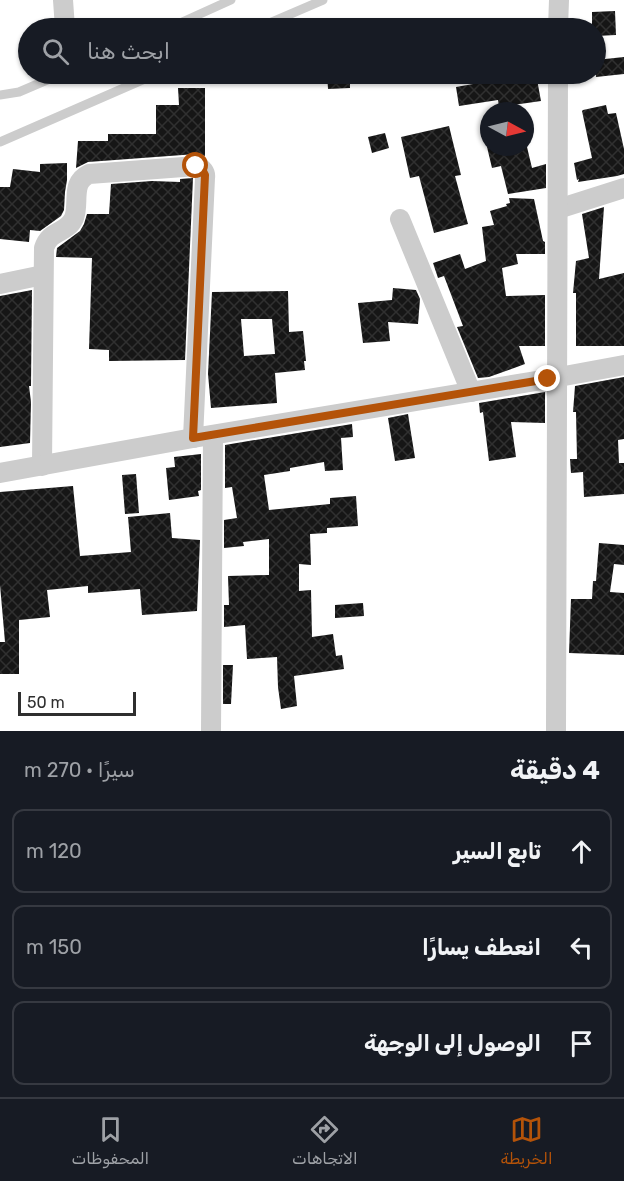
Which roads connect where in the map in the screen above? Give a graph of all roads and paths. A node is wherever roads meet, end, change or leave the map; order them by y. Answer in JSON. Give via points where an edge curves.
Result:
{"nodes":[{"id":1,"x":63,"y":0,"type":"edge"},
{"id":2,"x":231,"y":0,"type":"edge"},
{"id":3,"x":323,"y":0,"type":"edge"},
{"id":4,"x":559,"y":0,"type":"edge"},
{"id":5,"x":64,"y":18,"type":"edge"},
{"id":6,"x":191,"y":18,"type":"edge"},
{"id":7,"x":281,"y":18,"type":"edge"},
{"id":8,"x":558,"y":18,"type":"edge"},
{"id":9,"x":38,"y":84,"type":"edge"},
{"id":10,"x":133,"y":84,"type":"edge"},
{"id":11,"x":558,"y":84,"type":"edge"},
{"id":12,"x":0,"y":95,"type":"edge"},
{"id":13,"x":0,"y":142,"type":"edge"},
{"id":14,"x":624,"y":188,"type":"edge"},
{"id":15,"x":558,"y":209,"type":"junction"},
{"id":16,"x":400,"y":219,"type":"dead end"},
{"id":17,"x":43,"y":275,"type":"junction"},
{"id":18,"x":0,"y":284,"type":"edge"},
{"id":19,"x":624,"y":365,"type":"edge"},
{"id":20,"x":557,"y":378,"type":"junction"},
{"id":21,"x":471,"y":392,"type":"junction"},
{"id":22,"x":213,"y":436,"type":"junction"},
{"id":23,"x":193,"y":438,"type":"junction"},
{"id":24,"x":42,"y":466,"type":"junction"},
{"id":25,"x":0,"y":473,"type":"edge"},
{"id":26,"x":211,"y":731,"type":"edge"},
{"id":27,"x":556,"y":731,"type":"edge"}],
"edges":[{"from":1,"to":5,"type":"street"},
{"from":2,"to":6,"type":"lane"},
{"from":3,"to":7,"type":"lane"},
{"from":4,"to":8,"type":"street"},
{"from":9,"to":12,"type":"lane"},
{"from":10,"to":13,"type":"lane"},
{"from":11,"to":15,"type":"street"},
{"from":14,"to":15,"type":"street"},
{"from":15,"to":20,"type":"street"},
{"from":16,"to":21,"type":"street"},
{"from":17,"to":18,"type":"street"},
{"from":17,"to":23,"type":"street","via":[[45,243],[73,219],[77,185],[84,176],[194,166],[202,169],[205,175]]},
{"from":17,"to":24,"type":"street"},
{"from":19,"to":20,"type":"street"},
{"from":20,"to":21,"type":"street"},
{"from":20,"to":27,"type":"street"},
{"from":21,"to":22,"type":"street"},
{"from":22,"to":23,"type":"street"},
{"from":22,"to":26,"type":"street"},
{"from":23,"to":24,"type":"street"},
{"from":24,"to":25,"type":"street"}]}
